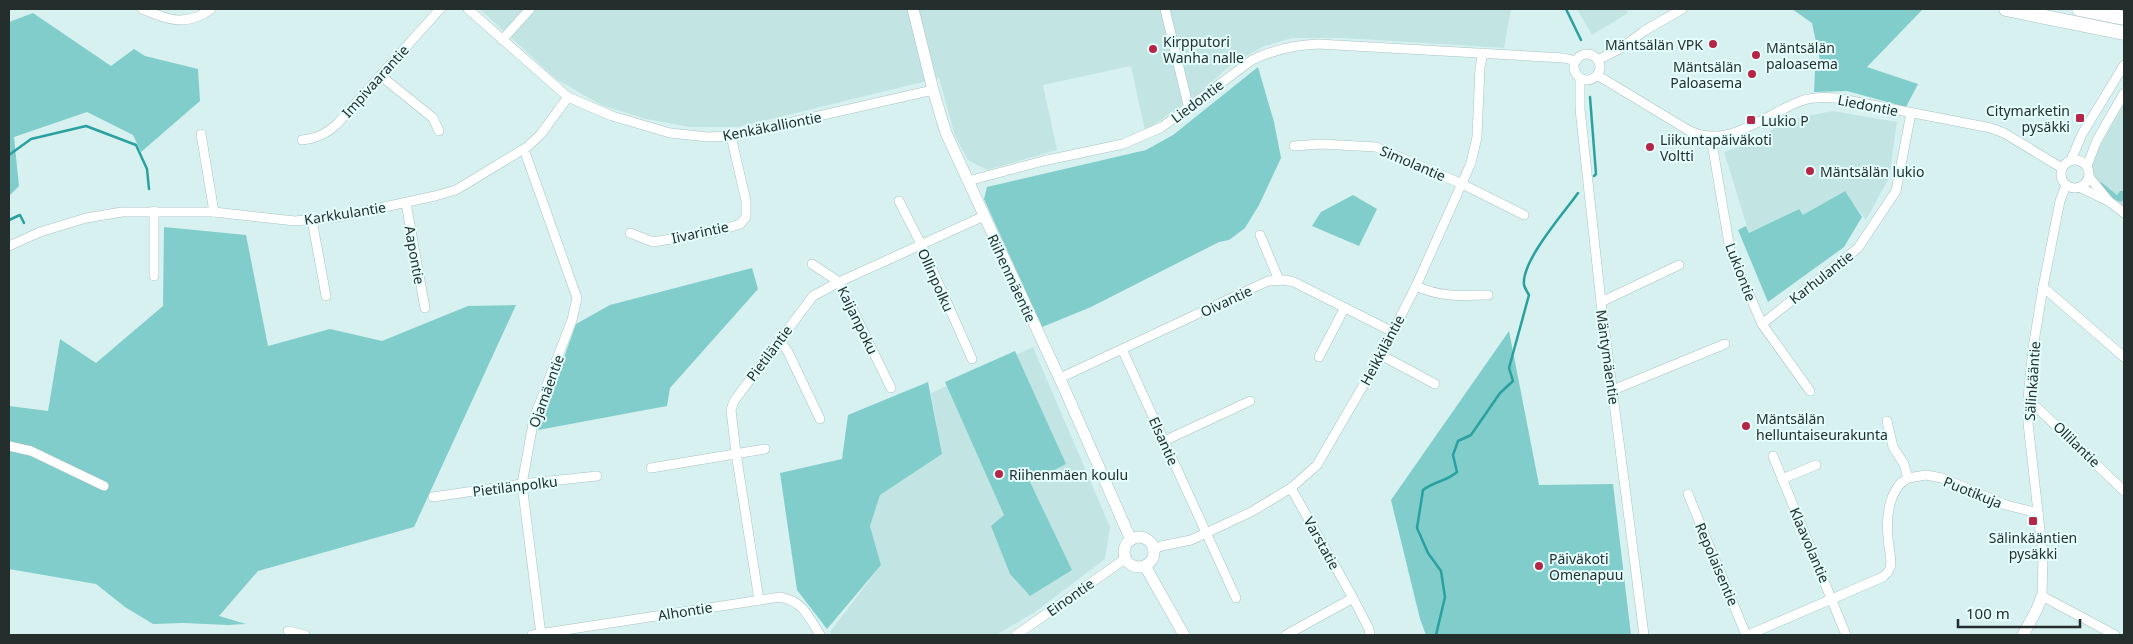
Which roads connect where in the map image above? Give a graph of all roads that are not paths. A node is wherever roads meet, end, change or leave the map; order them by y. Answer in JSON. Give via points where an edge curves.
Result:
{"nodes":[{"id":1,"x":142,"y":9,"type":"edge"},
{"id":2,"x":211,"y":9,"type":"edge"},
{"id":3,"x":440,"y":9,"type":"edge"},
{"id":4,"x":468,"y":9,"type":"edge"},
{"id":5,"x":530,"y":9,"type":"edge"},
{"id":6,"x":913,"y":9,"type":"edge"},
{"id":7,"x":1165,"y":9,"type":"edge"},
{"id":8,"x":1682,"y":9,"type":"edge"},
{"id":9,"x":2006,"y":9,"type":"edge"},
{"id":10,"x":2079,"y":9,"type":"edge"},
{"id":11,"x":2124,"y":18,"type":"edge"},
{"id":12,"x":2124,"y":33,"type":"edge"},
{"id":13,"x":502,"y":40,"type":"junction"},
{"id":14,"x":1483,"y":53,"type":"junction"},
{"id":15,"x":1598,"y":60,"type":"junction"},
{"id":16,"x":1576,"y":61,"type":"junction"},
{"id":17,"x":2124,"y":65,"type":"edge"},
{"id":18,"x":1598,"y":75,"type":"junction"},
{"id":19,"x":381,"y":76,"type":"junction"},
{"id":20,"x":1580,"y":78,"type":"junction"},
{"id":21,"x":933,"y":90,"type":"junction"},
{"id":22,"x":2124,"y":93,"type":"edge"},
{"id":23,"x":568,"y":97,"type":"junction"},
{"id":24,"x":1189,"y":109,"type":"junction"},
{"id":25,"x":1911,"y":113,"type":"junction"},
{"id":26,"x":439,"y":131,"type":"dead end"},
{"id":27,"x":201,"y":134,"type":"dead end"},
{"id":28,"x":731,"y":136,"type":"junction"},
{"id":29,"x":1710,"y":137,"type":"junction"},
{"id":30,"x":302,"y":140,"type":"dead end"},
{"id":31,"x":1294,"y":146,"type":"dead end"},
{"id":32,"x":526,"y":155,"type":"dead end"},
{"id":33,"x":2071,"y":160,"type":"junction"},
{"id":34,"x":2087,"y":166,"type":"junction"},
{"id":35,"x":2062,"y":168,"type":"junction"},
{"id":36,"x":2089,"y":177,"type":"junction"},
{"id":37,"x":968,"y":181,"type":"junction"},
{"id":38,"x":1462,"y":184,"type":"junction"},
{"id":39,"x":2066,"y":185,"type":"junction"},
{"id":40,"x":2079,"y":187,"type":"junction"},
{"id":41,"x":899,"y":201,"type":"dead end"},
{"id":42,"x":2110,"y":202,"type":"junction"},
{"id":43,"x":406,"y":203,"type":"junction"},
{"id":44,"x":154,"y":211,"type":"junction"},
{"id":45,"x":214,"y":212,"type":"junction"},
{"id":46,"x":2124,"y":214,"type":"edge"},
{"id":47,"x":1524,"y":215,"type":"dead end"},
{"id":48,"x":984,"y":216,"type":"junction"},
{"id":49,"x":312,"y":220,"type":"junction"},
{"id":50,"x":630,"y":233,"type":"dead end"},
{"id":51,"x":1260,"y":235,"type":"dead end"},
{"id":52,"x":921,"y":244,"type":"junction"},
{"id":53,"x":9,"y":246,"type":"edge"},
{"id":54,"x":812,"y":264,"type":"dead end"},
{"id":55,"x":1679,"y":266,"type":"dead end"},
{"id":56,"x":154,"y":276,"type":"dead end"},
{"id":57,"x":1279,"y":280,"type":"junction"},
{"id":58,"x":839,"y":282,"type":"junction"},
{"id":59,"x":1416,"y":286,"type":"junction"},
{"id":60,"x":2043,"y":287,"type":"junction"},
{"id":61,"x":1488,"y":295,"type":"dead end"},
{"id":62,"x":326,"y":296,"type":"dead end"},
{"id":63,"x":1601,"y":302,"type":"junction"},
{"id":64,"x":424,"y":308,"type":"dead end"},
{"id":65,"x":1344,"y":309,"type":"junction"},
{"id":66,"x":1762,"y":324,"type":"junction"},
{"id":67,"x":1393,"y":332,"type":"junction"},
{"id":68,"x":779,"y":339,"type":"junction"},
{"id":69,"x":1724,"y":344,"type":"dead end"},
{"id":70,"x":1122,"y":349,"type":"junction"},
{"id":71,"x":1381,"y":355,"type":"junction"},
{"id":72,"x":1320,"y":357,"type":"dead end"},
{"id":73,"x":2124,"y":357,"type":"edge"},
{"id":74,"x":972,"y":359,"type":"dead end"},
{"id":75,"x":1060,"y":378,"type":"junction"},
{"id":76,"x":1436,"y":384,"type":"dead end"},
{"id":77,"x":891,"y":388,"type":"dead end"},
{"id":78,"x":1613,"y":390,"type":"junction"},
{"id":79,"x":1810,"y":391,"type":"dead end"},
{"id":80,"x":2028,"y":399,"type":"junction"},
{"id":81,"x":1250,"y":401,"type":"dead end"},
{"id":82,"x":820,"y":419,"type":"dead end"},
{"id":83,"x":1887,"y":421,"type":"dead end"},
{"id":84,"x":1164,"y":441,"type":"junction"},
{"id":85,"x":9,"y":446,"type":"edge"},
{"id":86,"x":765,"y":449,"type":"dead end"},
{"id":87,"x":736,"y":453,"type":"junction"},
{"id":88,"x":1773,"y":456,"type":"dead end"},
{"id":89,"x":1816,"y":465,"type":"dead end"},
{"id":90,"x":651,"y":468,"type":"dead end"},
{"id":91,"x":597,"y":476,"type":"dead end"},
{"id":92,"x":1908,"y":478,"type":"junction"},
{"id":93,"x":1782,"y":480,"type":"junction"},
{"id":94,"x":522,"y":484,"type":"junction"},
{"id":95,"x":104,"y":486,"type":"dead end"},
{"id":96,"x":1290,"y":488,"type":"junction"},
{"id":97,"x":2124,"y":491,"type":"edge"},
{"id":98,"x":1688,"y":494,"type":"dead end"},
{"id":99,"x":433,"y":497,"type":"dead end"},
{"id":100,"x":2038,"y":513,"type":"junction"},
{"id":101,"x":1206,"y":533,"type":"junction"},
{"id":102,"x":1131,"y":540,"type":"junction"},
{"id":103,"x":1153,"y":550,"type":"junction"},
{"id":104,"x":1125,"y":559,"type":"junction"},
{"id":105,"x":1145,"y":566,"type":"junction"},
{"id":106,"x":2042,"y":596,"type":"junction"},
{"id":107,"x":1236,"y":598,"type":"dead end"},
{"id":108,"x":1353,"y":598,"type":"junction"},
{"id":109,"x":1832,"y":599,"type":"junction"},
{"id":110,"x":759,"y":600,"type":"junction"},
{"id":111,"x":288,"y":631,"type":"dead end"},
{"id":112,"x":305,"y":635,"type":"edge"},
{"id":113,"x":538,"y":635,"type":"edge"},
{"id":114,"x":820,"y":635,"type":"edge"},
{"id":115,"x":1017,"y":635,"type":"edge"},
{"id":116,"x":1184,"y":635,"type":"edge"},
{"id":117,"x":1286,"y":635,"type":"edge"},
{"id":118,"x":1370,"y":635,"type":"edge"},
{"id":119,"x":1644,"y":635,"type":"edge"},
{"id":120,"x":1747,"y":635,"type":"edge"},
{"id":121,"x":1846,"y":635,"type":"edge"},
{"id":122,"x":2023,"y":635,"type":"edge"},
{"id":123,"x":2115,"y":635,"type":"edge"}],
"edges":[{"from":1,"to":2,"type":"street","via":[[184,22]]},
{"from":3,"to":19,"type":"street","name":"Impivaarantie"},
{"from":4,"to":13,"type":"street","name":"Kenkäkalliontie"},
{"from":5,"to":13,"type":"street"},
{"from":6,"to":21,"type":"street","name":"Riihenmäentie"},
{"from":7,"to":24,"type":"street"},
{"from":8,"to":15,"type":"street"},
{"from":9,"to":12,"type":"main road"},
{"from":10,"to":11,"type":"main road"},
{"from":13,"to":23,"type":"street","name":"Kenkäkalliontie"},
{"from":14,"to":16,"type":"street","name":"Liedontie"},
{"from":14,"to":24,"type":"street","name":"Liedontie","via":[[1299,45],[1252,60]]},
{"from":14,"to":38,"type":"street","name":"Heikkiläntie","via":[[1477,137]]},
{"from":15,"to":16,"type":"street","via":[[1588,54]]},
{"from":15,"to":18,"type":"street"},
{"from":16,"to":20,"type":"street","via":[[1575,69]]},
{"from":17,"to":33,"type":"street","via":[[2082,134]]},
{"from":18,"to":20,"type":"street","via":[[1588,80]]},
{"from":18,"to":29,"type":"street","name":"Liedontie","via":[[1688,130]]},
{"from":19,"to":26,"type":"street","via":[[433,118]]},
{"from":19,"to":30,"type":"street","name":"Impivaarantie","via":[[327,133]]},
{"from":20,"to":63,"type":"street","name":"Mäntymäentie","via":[[1580,109]]},
{"from":21,"to":28,"type":"street","name":"Kenkäkalliontie"},
{"from":21,"to":37,"type":"street","name":"Riihenmäentie","via":[[946,133]]},
{"from":22,"to":34,"type":"street","via":[[2097,140]]},
{"from":23,"to":28,"type":"street","name":"Kenkäkalliontie","via":[[612,116],[661,131],[708,137]]},
{"from":23,"to":43,"type":"street","name":"Karkkulantie","via":[[541,134],[520,151],[456,190]]},
{"from":24,"to":37,"type":"street","name":"Liedontie","via":[[1162,127],[1123,144],[1043,160]]},
{"from":25,"to":29,"type":"street","name":"Liedontie","via":[[1821,97],[1782,109],[1734,134]]},
{"from":25,"to":35,"type":"street","name":"Liedontie","via":[[1991,128]]},
{"from":25,"to":66,"type":"street","name":"Karhulantie","via":[[1896,191],[1858,248]]},
{"from":27,"to":45,"type":"street"},
{"from":28,"to":50,"type":"street","name":"Iivarintie","via":[[746,200],[746,217],[740,224],[653,242]]},
{"from":29,"to":66,"type":"street","name":"Lukiontie","via":[[1730,250]]},
{"from":31,"to":38,"type":"street","name":"Simolantie","via":[[1376,147]]},
{"from":32,"to":94,"type":"street","name":"Ojamäentie","via":[[578,298],[534,418]]},
{"from":33,"to":34,"type":"street","via":[[2080,160]]},
{"from":33,"to":35,"type":"street"},
{"from":34,"to":36,"type":"street"},
{"from":35,"to":39,"type":"street","via":[[2062,179]]},
{"from":36,"to":40,"type":"street"},
{"from":36,"to":42,"type":"street"},
{"from":37,"to":48,"type":"street","name":"Riihenmäentie"},
{"from":38,"to":47,"type":"street","name":"Simolantie"},
{"from":38,"to":59,"type":"street","name":"Heikkiläntie"},
{"from":39,"to":40,"type":"street"},
{"from":39,"to":60,"type":"street","name":"Sälinkääntie"},
{"from":40,"to":42,"type":"street"},
{"from":41,"to":52,"type":"street","name":"Ollinpolku"},
{"from":42,"to":46,"type":"street"},
{"from":43,"to":49,"type":"street","name":"Karkkulantie"},
{"from":43,"to":64,"type":"street","name":"Aapontie"},
{"from":44,"to":45,"type":"street","name":"Karkkulantie"},
{"from":44,"to":53,"type":"street","name":"Karkkulantie","via":[[86,218],[40,232]]},
{"from":44,"to":56,"type":"street"},
{"from":45,"to":49,"type":"street","name":"Karkkulantie"},
{"from":48,"to":52,"type":"street","name":"Pietiläntie"},
{"from":48,"to":75,"type":"street","name":"Riihenmäentie"},
{"from":49,"to":62,"type":"street"},
{"from":51,"to":57,"type":"street"},
{"from":52,"to":58,"type":"street","name":"Pietiläntie"},
{"from":52,"to":74,"type":"street","name":"Ollinpolku"},
{"from":54,"to":58,"type":"street","name":"Kaijanpoku"},
{"from":55,"to":63,"type":"street"},
{"from":57,"to":65,"type":"street","via":[[1294,282]]},
{"from":57,"to":70,"type":"street","name":"Oivantie","via":[[1268,281]]},
{"from":58,"to":68,"type":"street","name":"Pietiläntie","via":[[813,296]]},
{"from":58,"to":77,"type":"street","name":"Kaijanpoku"},
{"from":59,"to":61,"type":"street","via":[[1450,296]]},
{"from":59,"to":67,"type":"street","name":"Heikkiläntie"},
{"from":60,"to":73,"type":"street"},
{"from":60,"to":80,"type":"street","name":"Sälinkääntie"},
{"from":63,"to":78,"type":"street","name":"Mäntymäentie"},
{"from":65,"to":67,"type":"street"},
{"from":65,"to":72,"type":"street"},
{"from":66,"to":79,"type":"street","name":"Lukiontie"},
{"from":67,"to":71,"type":"street","name":"Heikkiläntie"},
{"from":68,"to":82,"type":"street"},
{"from":68,"to":87,"type":"street","name":"Pietiläntie","via":[[734,401],[731,410]]},
{"from":69,"to":78,"type":"street"},
{"from":70,"to":75,"type":"street","name":"Oivantie"},
{"from":70,"to":84,"type":"street","name":"Elsantie"},
{"from":71,"to":76,"type":"street"},
{"from":71,"to":96,"type":"street","name":"Heikkiläntie","via":[[1317,464]]},
{"from":75,"to":102,"type":"street","name":"Riihenmäentie"},
{"from":78,"to":119,"type":"street","name":"Mäntymäentie"},
{"from":80,"to":97,"type":"street","name":"Ollilantie"},
{"from":80,"to":100,"type":"street","name":"Sälinkääntie"},
{"from":81,"to":84,"type":"street"},
{"from":83,"to":92,"type":"street","via":[[1892,447],[1904,464]]},
{"from":84,"to":101,"type":"street","name":"Elsantie"},
{"from":85,"to":95,"type":"street","via":[[31,450]]},
{"from":86,"to":87,"type":"street"},
{"from":87,"to":90,"type":"street"},
{"from":87,"to":110,"type":"street","name":"Pietiläntie"},
{"from":88,"to":93,"type":"street","name":"Klaavolantie"},
{"from":89,"to":93,"type":"street"},
{"from":91,"to":94,"type":"street","name":"Pietilänpolku"},
{"from":92,"to":100,"type":"street","name":"Puotikuja","via":[[1926,475],[1942,478],[2006,506]]},
{"from":92,"to":109,"type":"street","via":[[1896,488],[1891,503],[1888,535],[1890,569],[1882,577]]},
{"from":93,"to":109,"type":"street","name":"Klaavolantie"},
{"from":94,"to":99,"type":"street","name":"Pietilänpolku"},
{"from":94,"to":113,"type":"street","name":"Ojamäentie"},
{"from":96,"to":101,"type":"street","name":"Heikkiläntie","via":[[1251,512]]},
{"from":96,"to":108,"type":"street","name":"Varstatie"},
{"from":98,"to":120,"type":"street","name":"Repolaisentie"},
{"from":100,"to":106,"type":"street","name":"Sälinkääntie","via":[[2043,557]]},
{"from":101,"to":103,"type":"street","name":"Heikkiläntie"},
{"from":101,"to":107,"type":"street","name":"Elsantie"},
{"from":102,"to":103,"type":"street","via":[[1145,539]]},
{"from":102,"to":104,"type":"street","via":[[1124,548]]},
{"from":103,"to":105,"type":"street","via":[[1152,559]]},
{"from":104,"to":105,"type":"street","via":[[1136,567]]},
{"from":104,"to":115,"type":"street","name":"Einontie"},
{"from":105,"to":116,"type":"street"},
{"from":106,"to":122,"type":"street","name":"Sälinkääntie"},
{"from":106,"to":123,"type":"street"},
{"from":108,"to":117,"type":"street"},
{"from":108,"to":118,"type":"street","name":"Varstatie"},
{"from":109,"to":120,"type":"street"},
{"from":109,"to":121,"type":"street","name":"Klaavolantie"},
{"from":110,"to":113,"type":"street","name":"Alhontie"},
{"from":110,"to":114,"type":"street","name":"Alhontie","via":[[780,597],[794,601],[803,607]]},
{"from":111,"to":112,"type":"street"}]}
